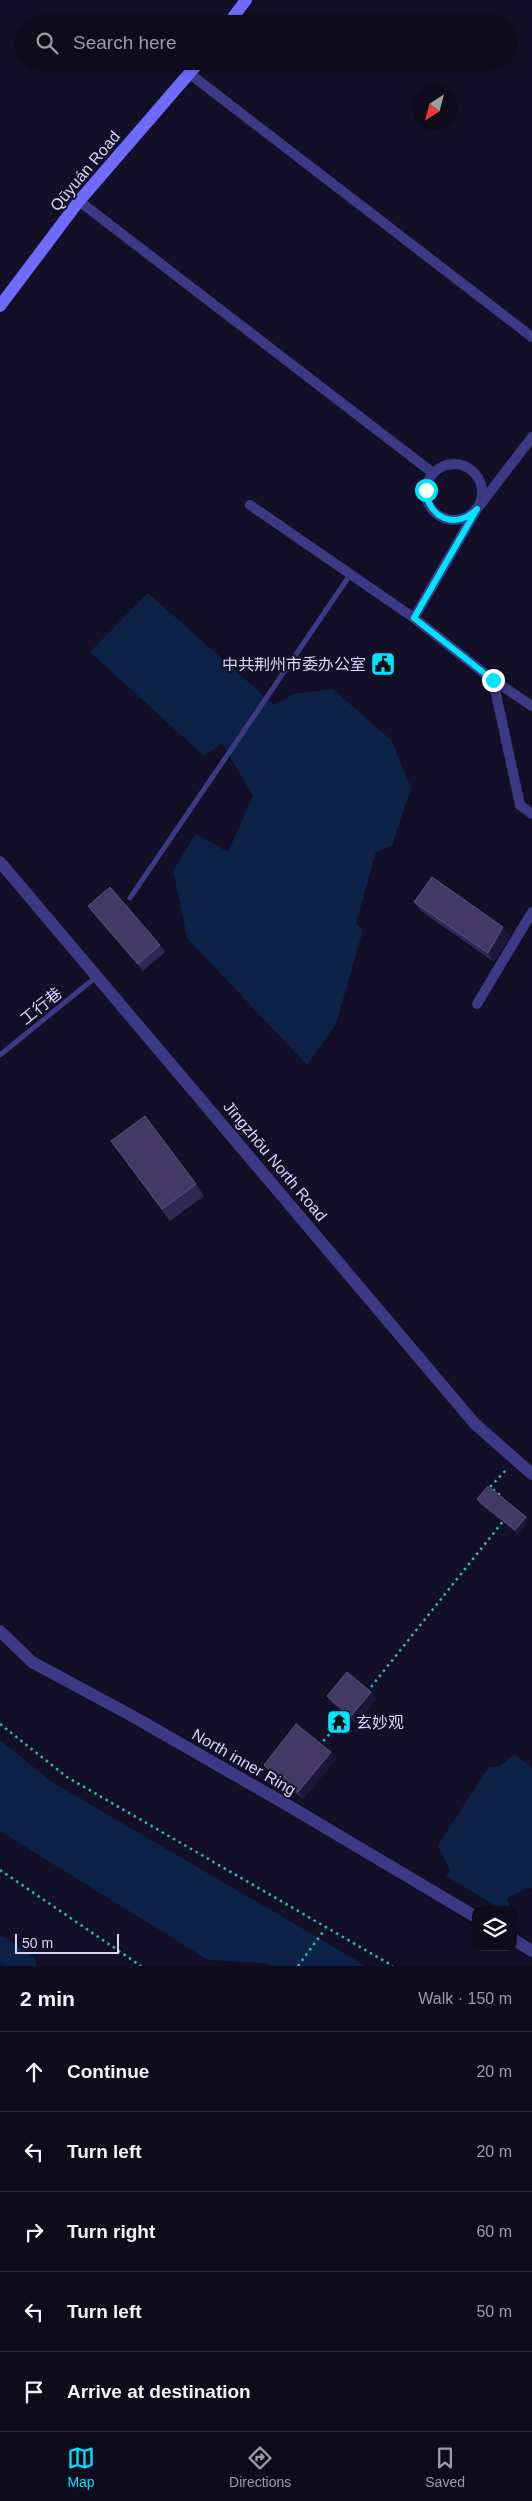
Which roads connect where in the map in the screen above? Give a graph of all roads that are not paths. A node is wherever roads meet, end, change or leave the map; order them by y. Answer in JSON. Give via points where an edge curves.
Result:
{"nodes":[{"id":1,"x":246,"y":0,"type":"edge"},
{"id":2,"x":235,"y":15,"type":"edge"},
{"id":3,"x":193,"y":70,"type":"edge"},
{"id":4,"x":190,"y":74,"type":"junction"},
{"id":5,"x":79,"y":201,"type":"junction"},
{"id":6,"x":0,"y":306,"type":"edge"},
{"id":7,"x":532,"y":337,"type":"edge"},
{"id":8,"x":532,"y":437,"type":"edge"},
{"id":9,"x":433,"y":473,"type":"junction"},
{"id":10,"x":250,"y":505,"type":"dead end"},
{"id":11,"x":477,"y":509,"type":"junction"},
{"id":12,"x":350,"y":574,"type":"junction"},
{"id":13,"x":414,"y":618,"type":"junction"},
{"id":14,"x":493,"y":680,"type":"junction"},
{"id":15,"x":532,"y":706,"type":"edge"},
{"id":16,"x":532,"y":814,"type":"edge"},
{"id":17,"x":0,"y":862,"type":"edge"},
{"id":18,"x":130,"y":898,"type":"dead end"},
{"id":19,"x":532,"y":912,"type":"edge"},
{"id":20,"x":97,"y":976,"type":"junction"},
{"id":21,"x":477,"y":1004,"type":"dead end"},
{"id":22,"x":0,"y":1055,"type":"edge"},
{"id":23,"x":532,"y":1474,"type":"edge"},
{"id":24,"x":0,"y":1631,"type":"edge"},
{"id":25,"x":472,"y":1915,"type":"edge"},
{"id":26,"x":517,"y":1942,"type":"edge"},
{"id":27,"x":532,"y":1951,"type":"edge"}],
"edges":[{"from":1,"to":2,"type":"main road"},
{"from":3,"to":4,"type":"main road","name":"Qūyuán Road"},
{"from":4,"to":5,"type":"main road","name":"Qūyuán Road"},
{"from":4,"to":7,"type":"street"},
{"from":5,"to":6,"type":"main road","name":"Qūyuán Road"},
{"from":5,"to":9,"type":"street"},
{"from":8,"to":11,"type":"street"},
{"from":9,"to":11,"type":"street","via":[[450,464],[468,468],[476,474],[483,491]]},
{"from":9,"to":11,"type":"street","via":[[426,499],[436,515],[453,521],[471,516]]},
{"from":10,"to":12,"type":"street"},
{"from":11,"to":13,"type":"street"},
{"from":12,"to":13,"type":"street"},
{"from":12,"to":18,"type":"lane"},
{"from":13,"to":14,"type":"street"},
{"from":14,"to":15,"type":"street"},
{"from":14,"to":16,"type":"street","via":[[520,805]]},
{"from":17,"to":20,"type":"street","name":"Jīngzhōu North Road"},
{"from":19,"to":21,"type":"street"},
{"from":20,"to":22,"type":"lane","name":"工行巷"},
{"from":20,"to":23,"type":"street","name":"Jīngzhōu North Road","via":[[476,1424]]},
{"from":24,"to":25,"type":"street","name":"North inner Ring","via":[[32,1662],[134,1717]]},
{"from":26,"to":27,"type":"street"}]}
